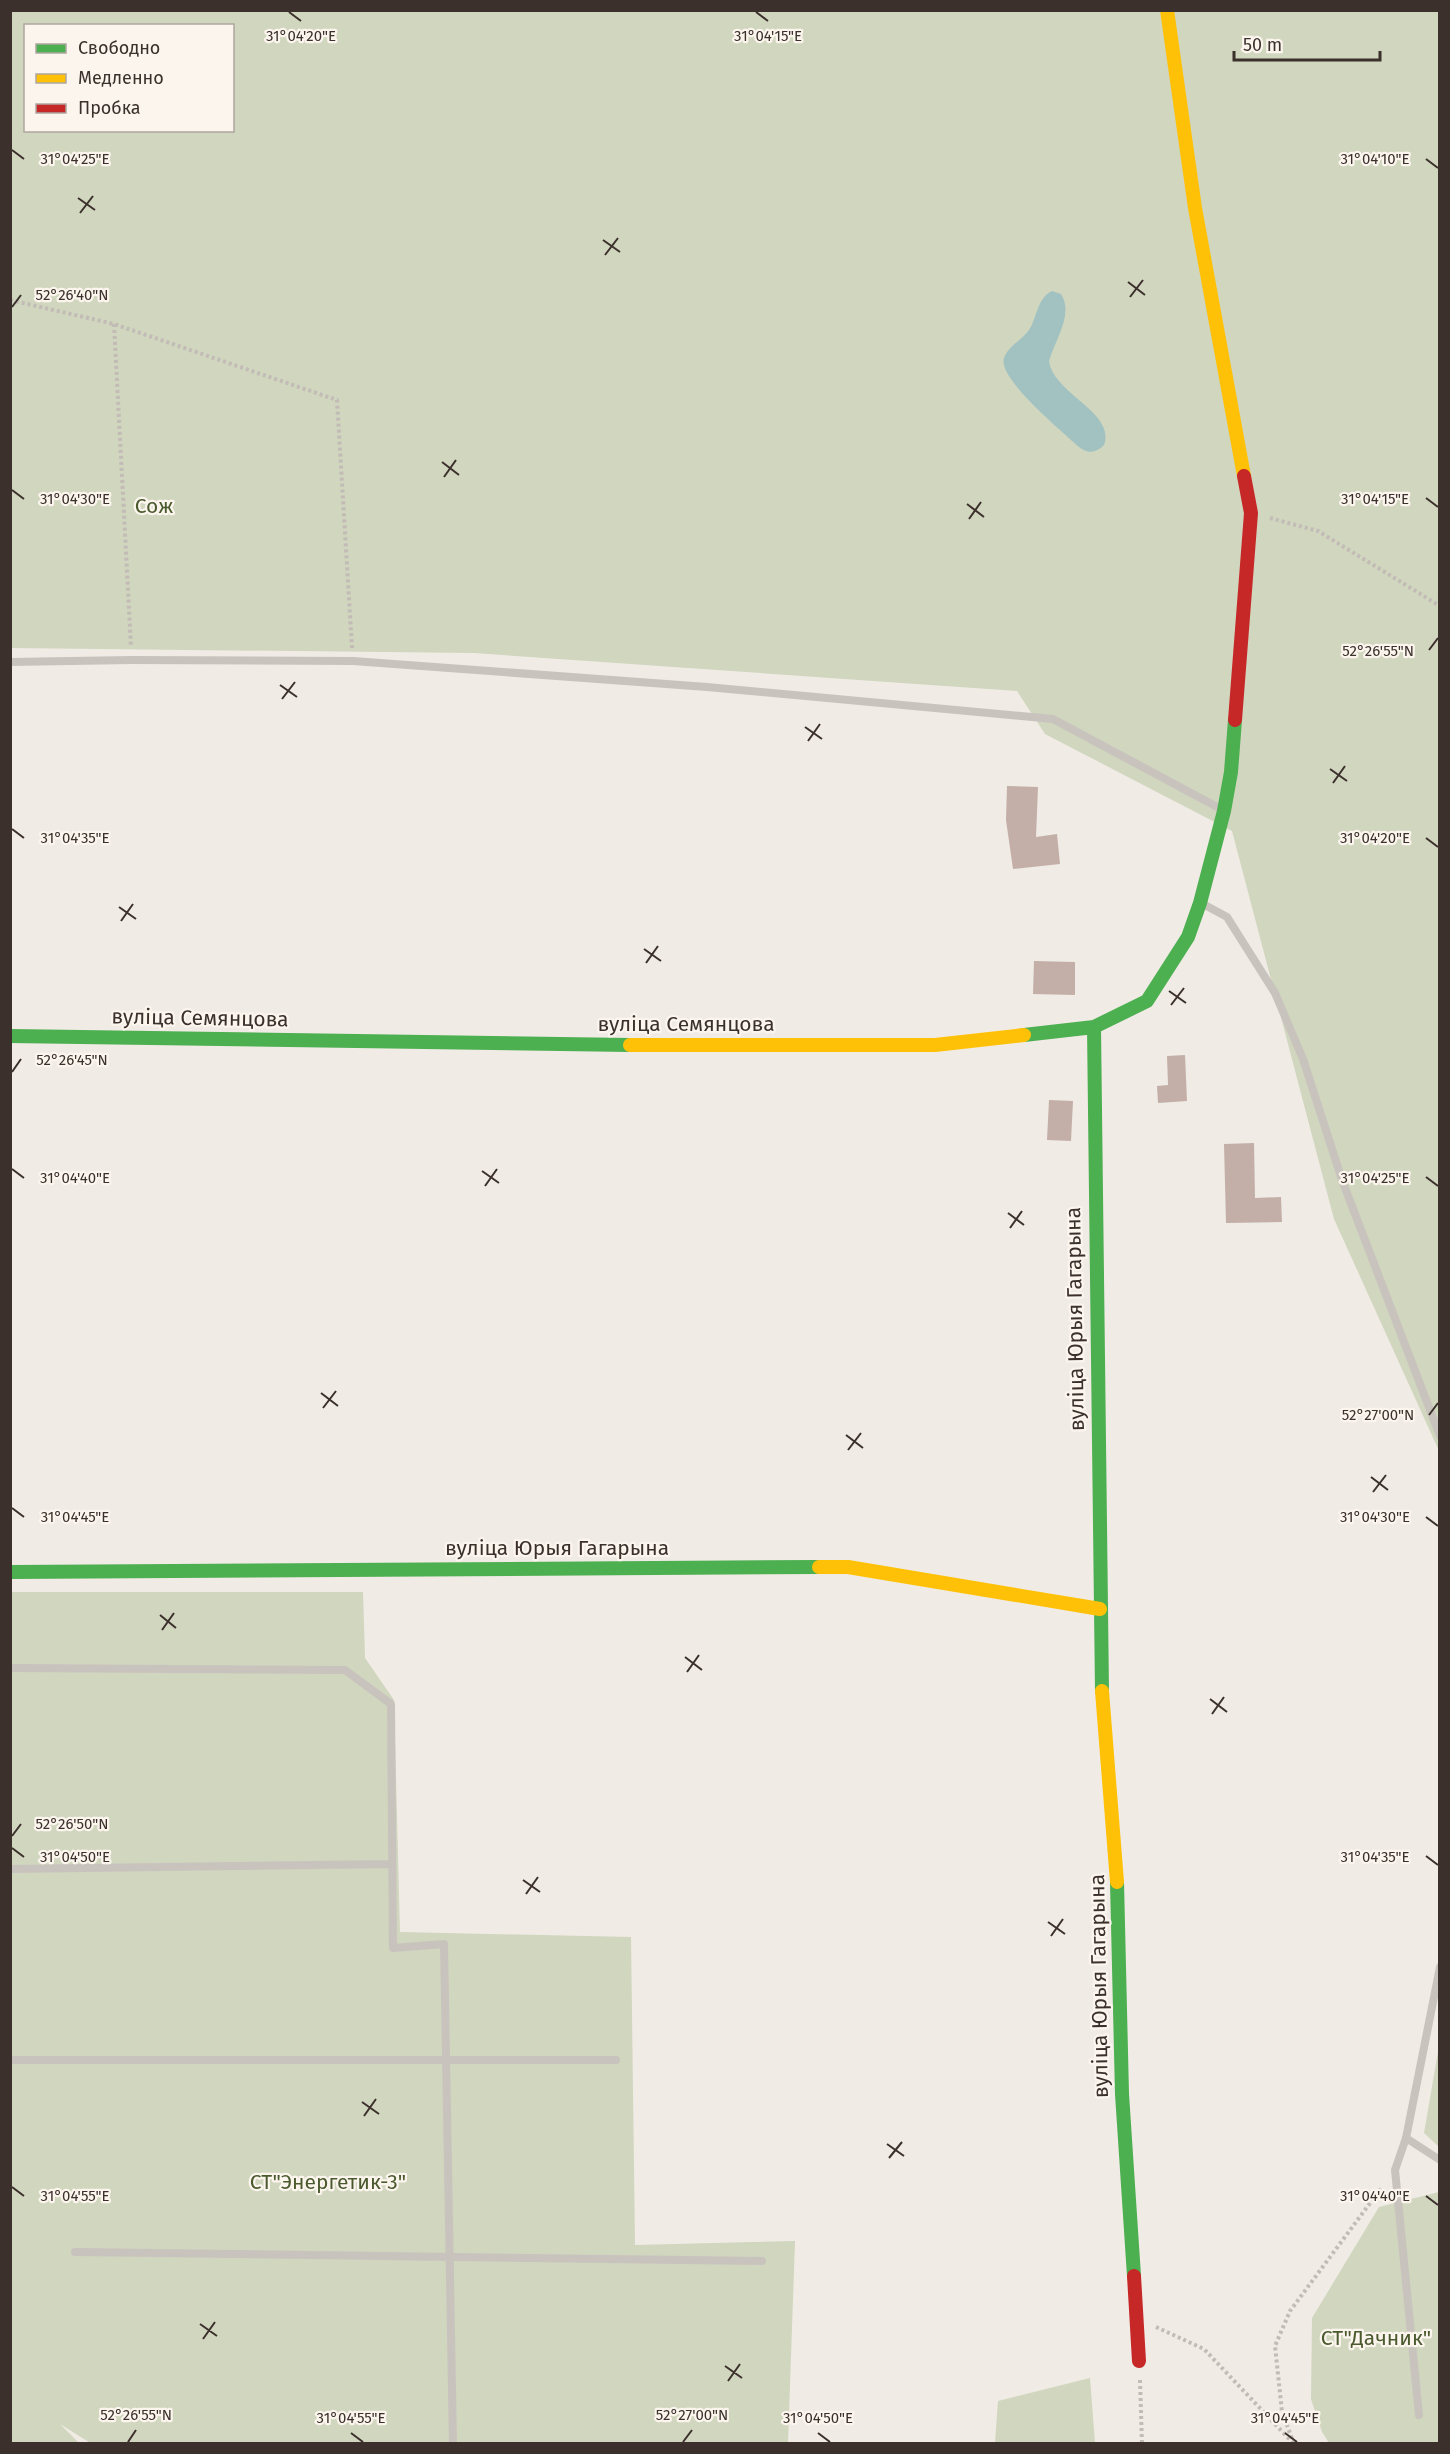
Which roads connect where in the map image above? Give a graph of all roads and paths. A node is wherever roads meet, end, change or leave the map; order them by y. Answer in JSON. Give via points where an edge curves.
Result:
{"nodes":[{"id":1,"x":1167,"y":10,"type":"edge"},
{"id":2,"x":10,"y":300,"type":"edge"},
{"id":3,"x":114,"y":324,"type":"junction"},
{"id":4,"x":1251,"y":513,"type":"junction"},
{"id":5,"x":1440,"y":606,"type":"edge"},
{"id":6,"x":131,"y":660,"type":"junction"},
{"id":7,"x":353,"y":661,"type":"junction"},
{"id":8,"x":10,"y":663,"type":"edge"},
{"id":9,"x":1224,"y":811,"type":"junction"},
{"id":10,"x":1200,"y":903,"type":"junction"},
{"id":11,"x":1094,"y":1027,"type":"junction"},
{"id":12,"x":10,"y":1036,"type":"edge"},
{"id":13,"x":1440,"y":1436,"type":"edge"},
{"id":14,"x":10,"y":1572,"type":"edge"},
{"id":15,"x":1100,"y":1610,"type":"junction"},
{"id":16,"x":10,"y":1668,"type":"edge"},
{"id":17,"x":392,"y":1864,"type":"junction"},
{"id":18,"x":10,"y":1869,"type":"edge"},
{"id":19,"x":1440,"y":1967,"type":"edge"},
{"id":20,"x":10,"y":2060,"type":"edge"},
{"id":21,"x":616,"y":2060,"type":"dead end"},
{"id":22,"x":446,"y":2061,"type":"junction"},
{"id":23,"x":1406,"y":2138,"type":"junction"},
{"id":24,"x":1440,"y":2160,"type":"edge"},
{"id":25,"x":1395,"y":2170,"type":"junction"},
{"id":26,"x":75,"y":2252,"type":"dead end"},
{"id":27,"x":450,"y":2258,"type":"junction"},
{"id":28,"x":762,"y":2261,"type":"dead end"},
{"id":29,"x":1136,"y":2318,"type":"junction"},
{"id":30,"x":1139,"y":2361,"type":"joint"},
{"id":31,"x":1419,"y":2415,"type":"dead end"},
{"id":32,"x":453,"y":2444,"type":"edge"},
{"id":33,"x":1142,"y":2444,"type":"edge"},
{"id":34,"x":1294,"y":2444,"type":"edge"}],
"edges":[{"from":1,"to":4,"type":"street","name":"вуліца Семянцова","via":[[1195,208]]},
{"from":2,"to":3,"type":"path"},
{"from":3,"to":6,"type":"path"},
{"from":3,"to":7,"type":"path","via":[[337,400]]},
{"from":4,"to":5,"type":"path","via":[[1318,531]]},
{"from":4,"to":9,"type":"street","name":"вуліца Семянцова","via":[[1231,772]]},
{"from":6,"to":7,"type":"lane"},
{"from":6,"to":8,"type":"lane"},
{"from":7,"to":9,"type":"lane","via":[[1053,718]]},
{"from":9,"to":10,"type":"street","name":"вуліца Семянцова"},
{"from":10,"to":11,"type":"street","name":"вуліца Семянцова","via":[[1188,938],[1147,1001]]},
{"from":10,"to":13,"type":"lane","via":[[1227,917],[1275,993],[1303,1059],[1341,1180]]},
{"from":11,"to":12,"type":"street","name":"вуліца Семянцова","via":[[935,1045],[545,1045]]},
{"from":11,"to":15,"type":"street","name":"вуліца Юрыя Гагарына"},
{"from":14,"to":15,"type":"street","name":"вуліца Юрыя Гагарына","via":[[848,1567]]},
{"from":15,"to":29,"type":"street","name":"вуліца Юрыя Гагарына","via":[[1101,1678],[1117,1860],[1122,2094]]},
{"from":16,"to":17,"type":"lane","via":[[345,1670],[391,1704]]},
{"from":17,"to":18,"type":"lane"},
{"from":17,"to":22,"type":"lane","via":[[393,1947],[444,1944]]},
{"from":19,"to":23,"type":"lane"},
{"from":20,"to":22,"type":"lane"},
{"from":21,"to":22,"type":"lane"},
{"from":22,"to":27,"type":"lane"},
{"from":23,"to":24,"type":"lane"},
{"from":23,"to":25,"type":"lane"},
{"from":25,"to":31,"type":"lane"},
{"from":25,"to":34,"type":"path","via":[[1290,2311],[1275,2346],[1282,2412]]},
{"from":26,"to":27,"type":"lane"},
{"from":27,"to":28,"type":"lane"},
{"from":27,"to":32,"type":"lane"},
{"from":29,"to":30,"type":"street","name":"вуліца Юрыя Гагарына"},
{"from":29,"to":34,"type":"path","via":[[1204,2349]]},
{"from":30,"to":33,"type":"path"}]}
